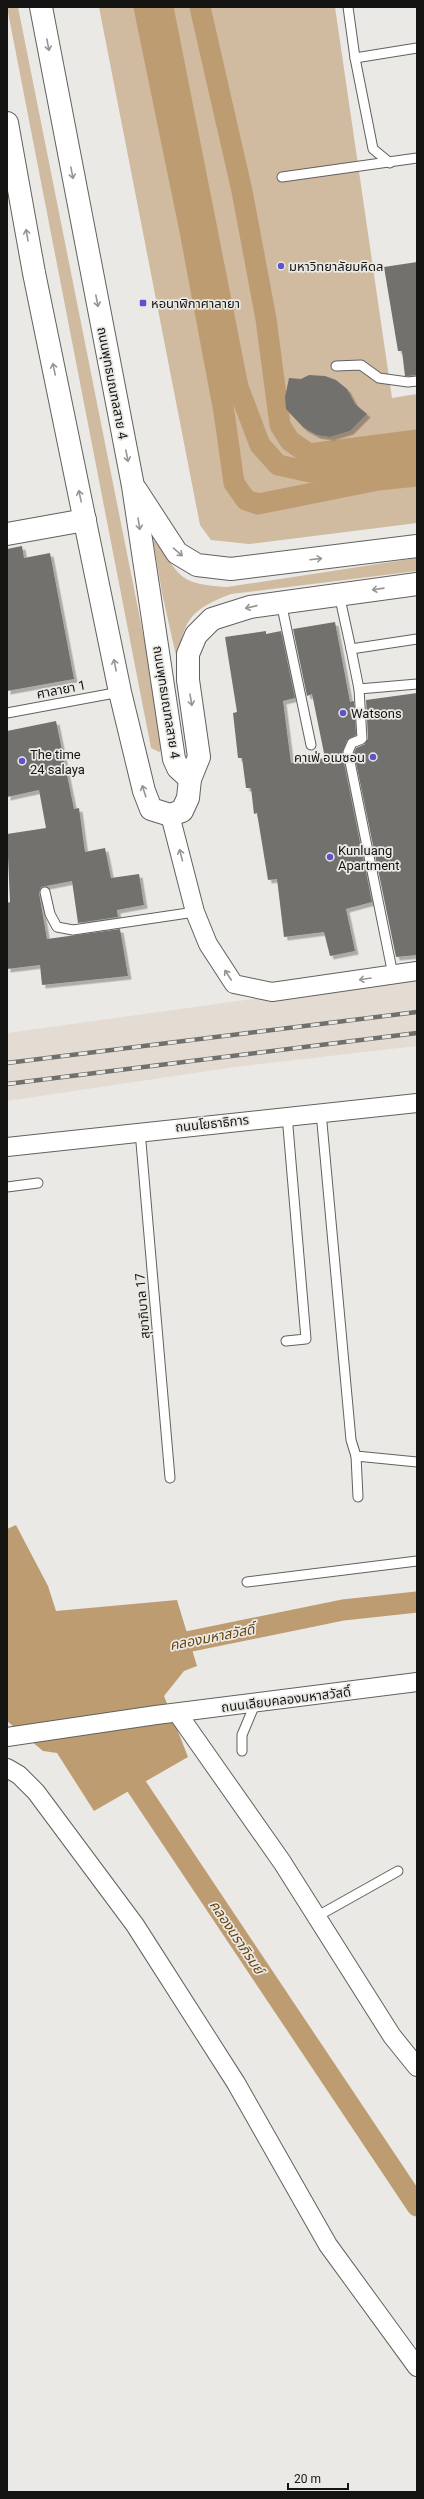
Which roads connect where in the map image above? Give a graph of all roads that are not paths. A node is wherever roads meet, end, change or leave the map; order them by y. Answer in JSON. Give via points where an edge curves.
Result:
{"nodes":[{"id":1,"x":41,"y":7,"type":"edge"},
{"id":2,"x":348,"y":7,"type":"edge"},
{"id":3,"x":417,"y":48,"type":"edge"},
{"id":4,"x":355,"y":58,"type":"junction"},
{"id":5,"x":7,"y":123,"type":"edge"},
{"id":6,"x":417,"y":158,"type":"edge"},
{"id":7,"x":390,"y":163,"type":"junction"},
{"id":8,"x":282,"y":177,"type":"dead end"},
{"id":9,"x":336,"y":366,"type":"dead end"},
{"id":10,"x":417,"y":381,"type":"edge"},
{"id":11,"x":133,"y":486,"type":"junction"},
{"id":12,"x":85,"y":520,"type":"junction"},
{"id":13,"x":7,"y":534,"type":"edge"},
{"id":14,"x":417,"y":546,"type":"edge"},
{"id":15,"x":417,"y":584,"type":"edge"},
{"id":16,"x":340,"y":594,"type":"junction"},
{"id":17,"x":281,"y":602,"type":"junction"},
{"id":18,"x":417,"y":639,"type":"edge"},
{"id":19,"x":351,"y":649,"type":"junction"},
{"id":20,"x":417,"y":684,"type":"edge"},
{"id":21,"x":359,"y":689,"type":"junction"},
{"id":22,"x":120,"y":692,"type":"junction"},
{"id":23,"x":7,"y":713,"type":"edge"},
{"id":24,"x":311,"y":745,"type":"dead end"},
{"id":25,"x":190,"y":779,"type":"junction"},
{"id":26,"x":170,"y":815,"type":"junction"},
{"id":27,"x":45,"y":892,"type":"dead end"},
{"id":28,"x":195,"y":912,"type":"junction"},
{"id":29,"x":417,"y":971,"type":"edge"},
{"id":30,"x":393,"y":975,"type":"junction"},
{"id":31,"x":417,"y":1102,"type":"edge"},
{"id":32,"x":321,"y":1112,"type":"junction"},
{"id":33,"x":287,"y":1115,"type":"junction"},
{"id":34,"x":140,"y":1131,"type":"junction"},
{"id":35,"x":7,"y":1147,"type":"edge"},
{"id":36,"x":38,"y":1183,"type":"dead end"},
{"id":37,"x":7,"y":1187,"type":"edge"},
{"id":38,"x":286,"y":1341,"type":"dead end"},
{"id":39,"x":356,"y":1456,"type":"junction"},
{"id":40,"x":417,"y":1462,"type":"edge"},
{"id":41,"x":170,"y":1478,"type":"dead end"},
{"id":42,"x":358,"y":1498,"type":"dead end"},
{"id":43,"x":417,"y":1561,"type":"edge"},
{"id":44,"x":247,"y":1582,"type":"dead end"},
{"id":45,"x":417,"y":1682,"type":"edge"},
{"id":46,"x":255,"y":1704,"type":"junction"},
{"id":47,"x":178,"y":1714,"type":"junction"},
{"id":48,"x":7,"y":1737,"type":"edge"},
{"id":49,"x":242,"y":1751,"type":"dead end"},
{"id":50,"x":7,"y":1768,"type":"edge"},
{"id":51,"x":398,"y":1871,"type":"dead end"},
{"id":52,"x":316,"y":1917,"type":"junction"},
{"id":53,"x":417,"y":2067,"type":"edge"},
{"id":54,"x":417,"y":2367,"type":"edge"}],
"edges":[{"from":1,"to":11,"type":"main road","name":"ถนนพุทธมณฑลสาย 4","one_way":true},
{"from":2,"to":4,"type":"lane"},
{"from":3,"to":4,"type":"lane"},
{"from":4,"to":7,"type":"lane","via":[[373,149]]},
{"from":12,"to":5,"type":"main road","one_way":true,"via":[[34,273]]},
{"from":6,"to":7,"type":"lane"},
{"from":7,"to":8,"type":"lane"},
{"from":9,"to":10,"type":"lane","via":[[361,365],[379,378]]},
{"from":11,"to":14,"type":"main road","one_way":true,"via":[[177,553],[197,564],[231,569]]},
{"from":11,"to":25,"type":"main road","name":"ถนนพุทธมณฑลสาย 4","one_way":true,"via":[[174,759],[178,768]]},
{"from":12,"to":13,"type":"main road"},
{"from":22,"to":12,"type":"main road","one_way":true},
{"from":15,"to":16,"type":"main road","one_way":true},
{"from":16,"to":17,"type":"main road"},
{"from":16,"to":19,"type":"lane"},
{"from":17,"to":24,"type":"lane"},
{"from":17,"to":25,"type":"main road","one_way":true,"via":[[250,607],[212,619],[196,635],[188,654],[188,680],[199,757]]},
{"from":18,"to":19,"type":"lane"},
{"from":19,"to":21,"type":"lane"},
{"from":20,"to":21,"type":"lane"},
{"from":21,"to":30,"type":"lane","via":[[362,739],[352,743],[348,752]]},
{"from":22,"to":23,"type":"lane","name":"ศาลายา 1"},
{"from":26,"to":22,"type":"main road","one_way":true,"via":[[151,809],[144,791]]},
{"from":25,"to":26,"type":"main road","via":[[188,798],[182,811]]},
{"from":28,"to":26,"type":"street","one_way":true},
{"from":27,"to":28,"type":"lane","via":[[50,914],[57,927],[73,930]]},
{"from":30,"to":28,"type":"street","one_way":true,"via":[[272,992],[234,984],[208,944]]},
{"from":29,"to":30,"type":"street"},
{"from":31,"to":32,"type":"street","name":"ถนนโยธาธิการ"},
{"from":32,"to":33,"type":"street","name":"ถนนโยธาธิการ"},
{"from":32,"to":39,"type":"lane","via":[[350,1440]]},
{"from":33,"to":34,"type":"street","name":"ถนนโยธาธิการ"},
{"from":33,"to":38,"type":"lane","via":[[306,1339]]},
{"from":34,"to":35,"type":"street","name":"ถนนโยธาธิการ"},
{"from":34,"to":41,"type":"lane","name":"สุขาภิบาล 17"},
{"from":36,"to":37,"type":"lane"},
{"from":39,"to":40,"type":"lane"},
{"from":39,"to":42,"type":"lane"},
{"from":43,"to":44,"type":"lane"},
{"from":45,"to":46,"type":"street","name":"ถนนเลียบคลองมหาสวัสดิ์"},
{"from":46,"to":47,"type":"street","name":"ถนนเลียบคลองมหาสวัสดิ์"},
{"from":46,"to":49,"type":"lane","via":[[242,1735]]},
{"from":47,"to":48,"type":"street","name":"ถนนเลียบคลองมหาสวัสดิ์"},
{"from":47,"to":52,"type":"street","via":[[282,1862]]},
{"from":50,"to":54,"type":"street","via":[[19,1775],[36,1792],[135,1925],[236,2083],[328,2244]]},
{"from":51,"to":52,"type":"lane"},
{"from":52,"to":53,"type":"street","via":[[392,2036]]}]}
